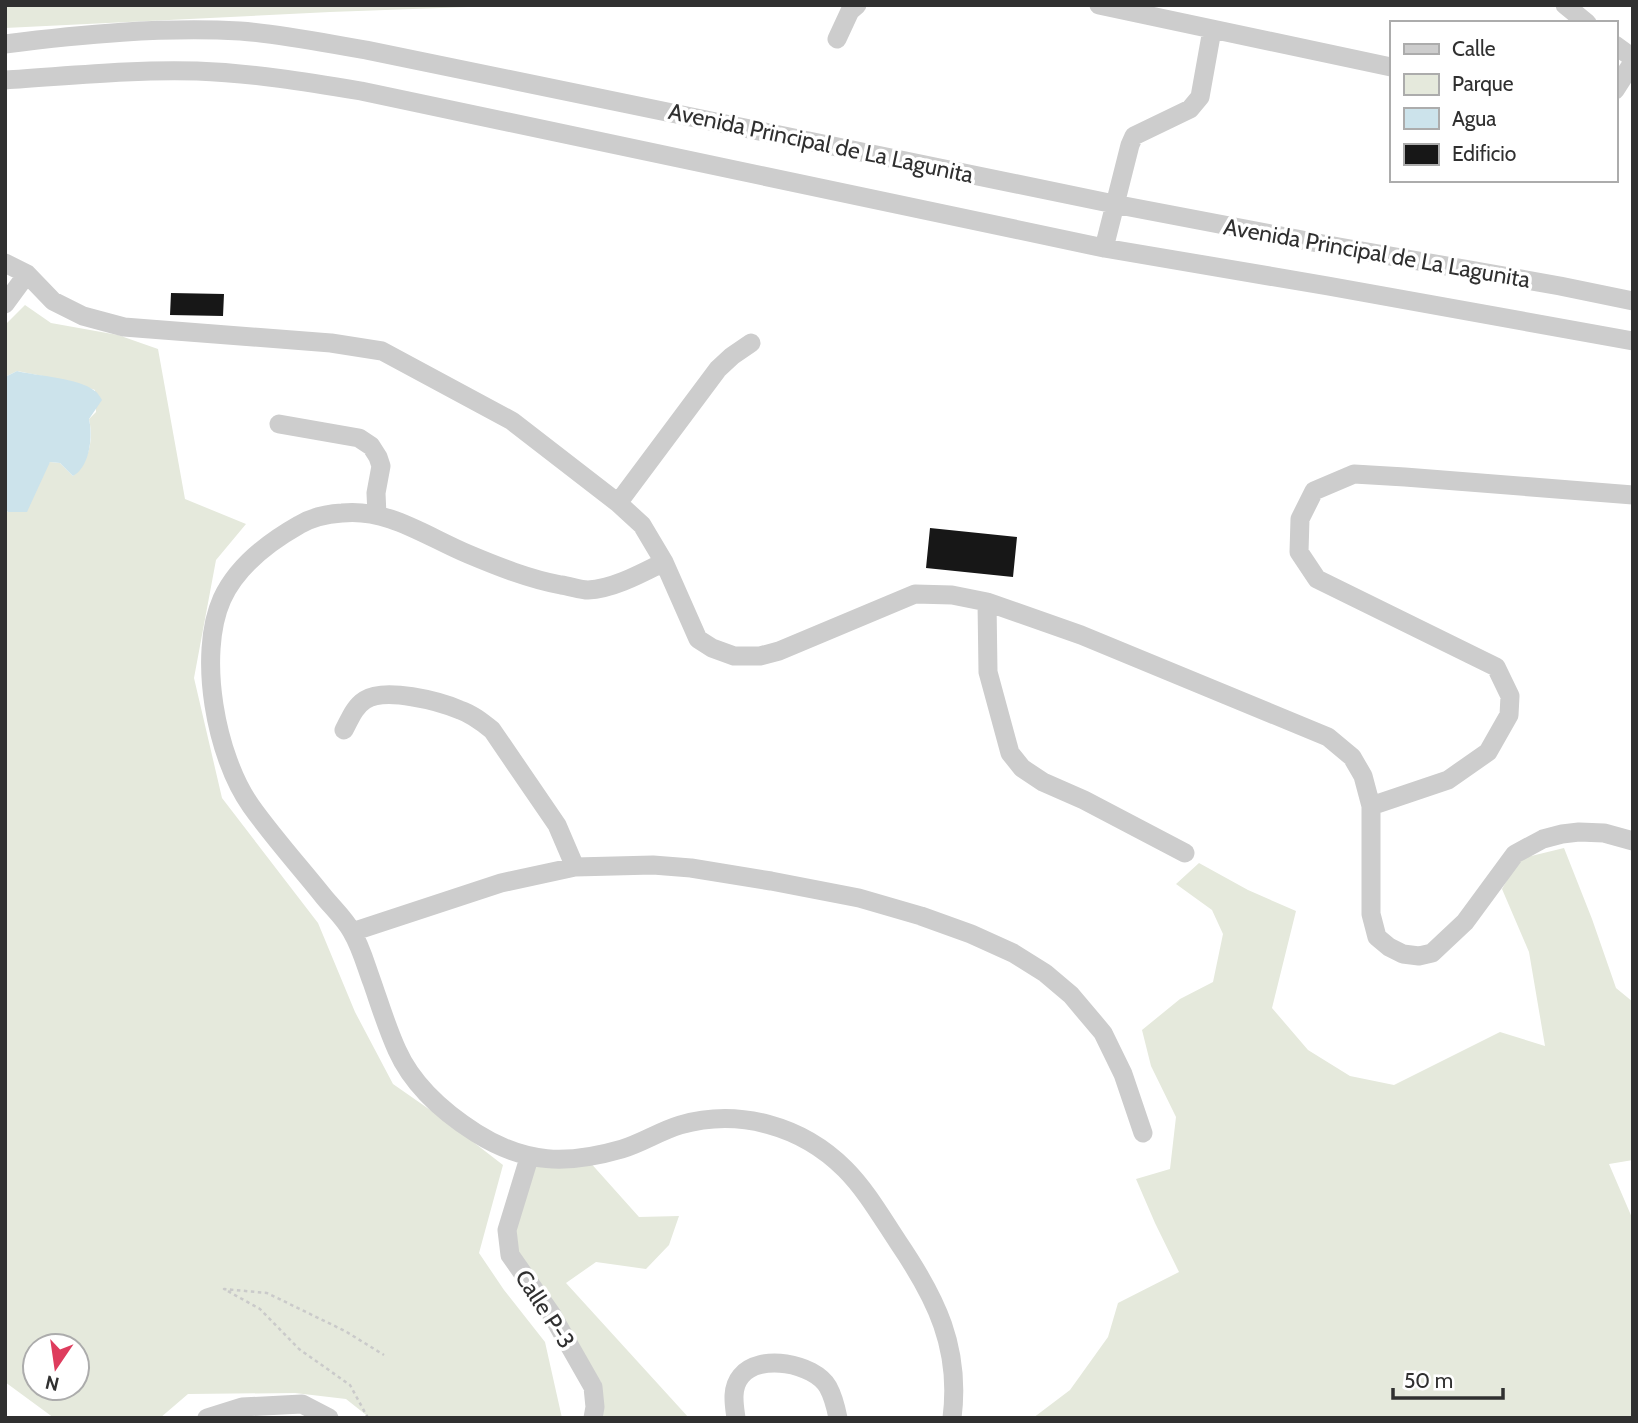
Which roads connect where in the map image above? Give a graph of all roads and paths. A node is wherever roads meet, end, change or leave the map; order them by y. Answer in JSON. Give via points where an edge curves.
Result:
{"nodes":[{"id":1,"x":857,"y":5,"type":"edge"},
{"id":2,"x":1099,"y":5,"type":"edge"},
{"id":3,"x":1565,"y":5,"type":"edge"},
{"id":4,"x":1585,"y":21,"type":"edge"},
{"id":5,"x":1212,"y":30,"type":"junction"},
{"id":6,"x":837,"y":39,"type":"dead end"},
{"id":7,"x":5,"y":44,"type":"edge"},
{"id":8,"x":1617,"y":47,"type":"edge"},
{"id":9,"x":1633,"y":60,"type":"edge"},
{"id":10,"x":1390,"y":67,"type":"edge"},
{"id":11,"x":5,"y":80,"type":"edge"},
{"id":12,"x":1617,"y":87,"type":"edge"},
{"id":13,"x":1114,"y":204,"type":"junction"},
{"id":14,"x":1104,"y":248,"type":"junction"},
{"id":15,"x":5,"y":263,"type":"edge"},
{"id":16,"x":27,"y":274,"type":"junction"},
{"id":17,"x":1633,"y":301,"type":"edge"},
{"id":18,"x":5,"y":304,"type":"edge"},
{"id":19,"x":1633,"y":341,"type":"edge"},
{"id":20,"x":751,"y":343,"type":"dead end"},
{"id":21,"x":279,"y":424,"type":"dead end"},
{"id":22,"x":1633,"y":495,"type":"edge"},
{"id":23,"x":618,"y":503,"type":"junction"},
{"id":24,"x":377,"y":515,"type":"junction"},
{"id":25,"x":664,"y":562,"type":"junction"},
{"id":26,"x":987,"y":602,"type":"junction"},
{"id":27,"x":344,"y":730,"type":"dead end"},
{"id":28,"x":1371,"y":806,"type":"junction"},
{"id":29,"x":1633,"y":841,"type":"edge"},
{"id":30,"x":1185,"y":853,"type":"dead end"},
{"id":31,"x":575,"y":867,"type":"junction"},
{"id":32,"x":352,"y":932,"type":"junction"},
{"id":33,"x":1143,"y":1133,"type":"dead end"},
{"id":34,"x":529,"y":1158,"type":"junction"},
{"id":35,"x":384,"y":1355,"type":"dead end"},
{"id":36,"x":207,"y":1418,"type":"edge"},
{"id":37,"x":329,"y":1418,"type":"edge"},
{"id":38,"x":368,"y":1418,"type":"edge"},
{"id":39,"x":593,"y":1418,"type":"edge"},
{"id":40,"x":736,"y":1418,"type":"edge"},
{"id":41,"x":838,"y":1418,"type":"edge"},
{"id":42,"x":953,"y":1418,"type":"edge"}],
"edges":[{"from":1,"to":6,"type":"street","via":[[849,11]]},
{"from":2,"to":5,"type":"street"},
{"from":3,"to":4,"type":"street"},
{"from":5,"to":10,"type":"street"},
{"from":5,"to":13,"type":"street","via":[[1200,97],[1190,109],[1135,136]]},
{"from":7,"to":13,"type":"street","name":"Avenida Principal de La Lagunita","via":[[137,30],[242,31],[287,37]]},
{"from":8,"to":9,"type":"street"},
{"from":9,"to":12,"type":"street"},
{"from":11,"to":14,"type":"street","name":"Avenida Principal de La Lagunita","via":[[197,71],[278,77],[361,90]]},
{"from":13,"to":14,"type":"street"},
{"from":13,"to":17,"type":"street","name":"Avenida Principal de La Lagunita"},
{"from":14,"to":19,"type":"street","name":"Avenida Principal de La Lagunita"},
{"from":15,"to":16,"type":"street"},
{"from":16,"to":18,"type":"street"},
{"from":16,"to":23,"type":"street","via":[[52,301],[83,316],[124,327],[382,351],[512,421]]},
{"from":20,"to":23,"type":"street","via":[[718,369]]},
{"from":21,"to":24,"type":"street","via":[[359,438],[371,446],[381,466]]},
{"from":22,"to":28,"type":"street","via":[[1354,474],[1314,491],[1300,519],[1299,552],[1317,579],[1496,667],[1510,696],[1509,715],[1488,752],[1448,780]]},
{"from":23,"to":25,"type":"street","via":[[642,525]]},
{"from":24,"to":25,"type":"street","via":[[535,580],[588,590],[623,582]]},
{"from":24,"to":32,"type":"street","via":[[356,511],[316,517],[260,551],[220,602],[211,646],[215,705],[237,783]]},
{"from":25,"to":26,"type":"street","via":[[698,639],[734,656],[779,651],[915,594],[952,594]]},
{"from":26,"to":28,"type":"street","via":[[1081,635],[1328,737],[1352,757]]},
{"from":26,"to":30,"type":"street","via":[[988,672],[1010,753],[1043,782]]},
{"from":27,"to":31,"type":"street","via":[[355,708],[384,694],[429,700],[479,719],[492,730],[556,825]]},
{"from":28,"to":29,"type":"street","via":[[1371,914],[1377,937],[1403,954],[1432,953],[1465,922],[1515,854],[1543,839],[1579,832]]},
{"from":31,"to":32,"type":"street","via":[[501,883]]},
{"from":31,"to":33,"type":"street","via":[[691,868],[859,898],[921,916],[1013,953],[1071,995],[1103,1033]]},
{"from":32,"to":34,"type":"street","via":[[412,1077],[458,1121],[500,1148]]},
{"from":34,"to":39,"type":"street","name":"Calle P-3","via":[[507,1230],[510,1255],[552,1315],[593,1387]]},
{"from":34,"to":42,"type":"street","via":[[593,1156],[687,1123],[719,1119],[768,1123],[799,1136],[848,1171],[913,1263],[947,1336],[954,1366]]},
{"from":35,"to":38,"type":"path","via":[[267,1293],[223,1289],[260,1309],[299,1349],[350,1385]]},
{"from":36,"to":37,"type":"street","via":[[242,1407],[302,1404]]},
{"from":40,"to":41,"type":"street","via":[[733,1399],[740,1376],[761,1365],[780,1363],[817,1375],[828,1386]]}]}
